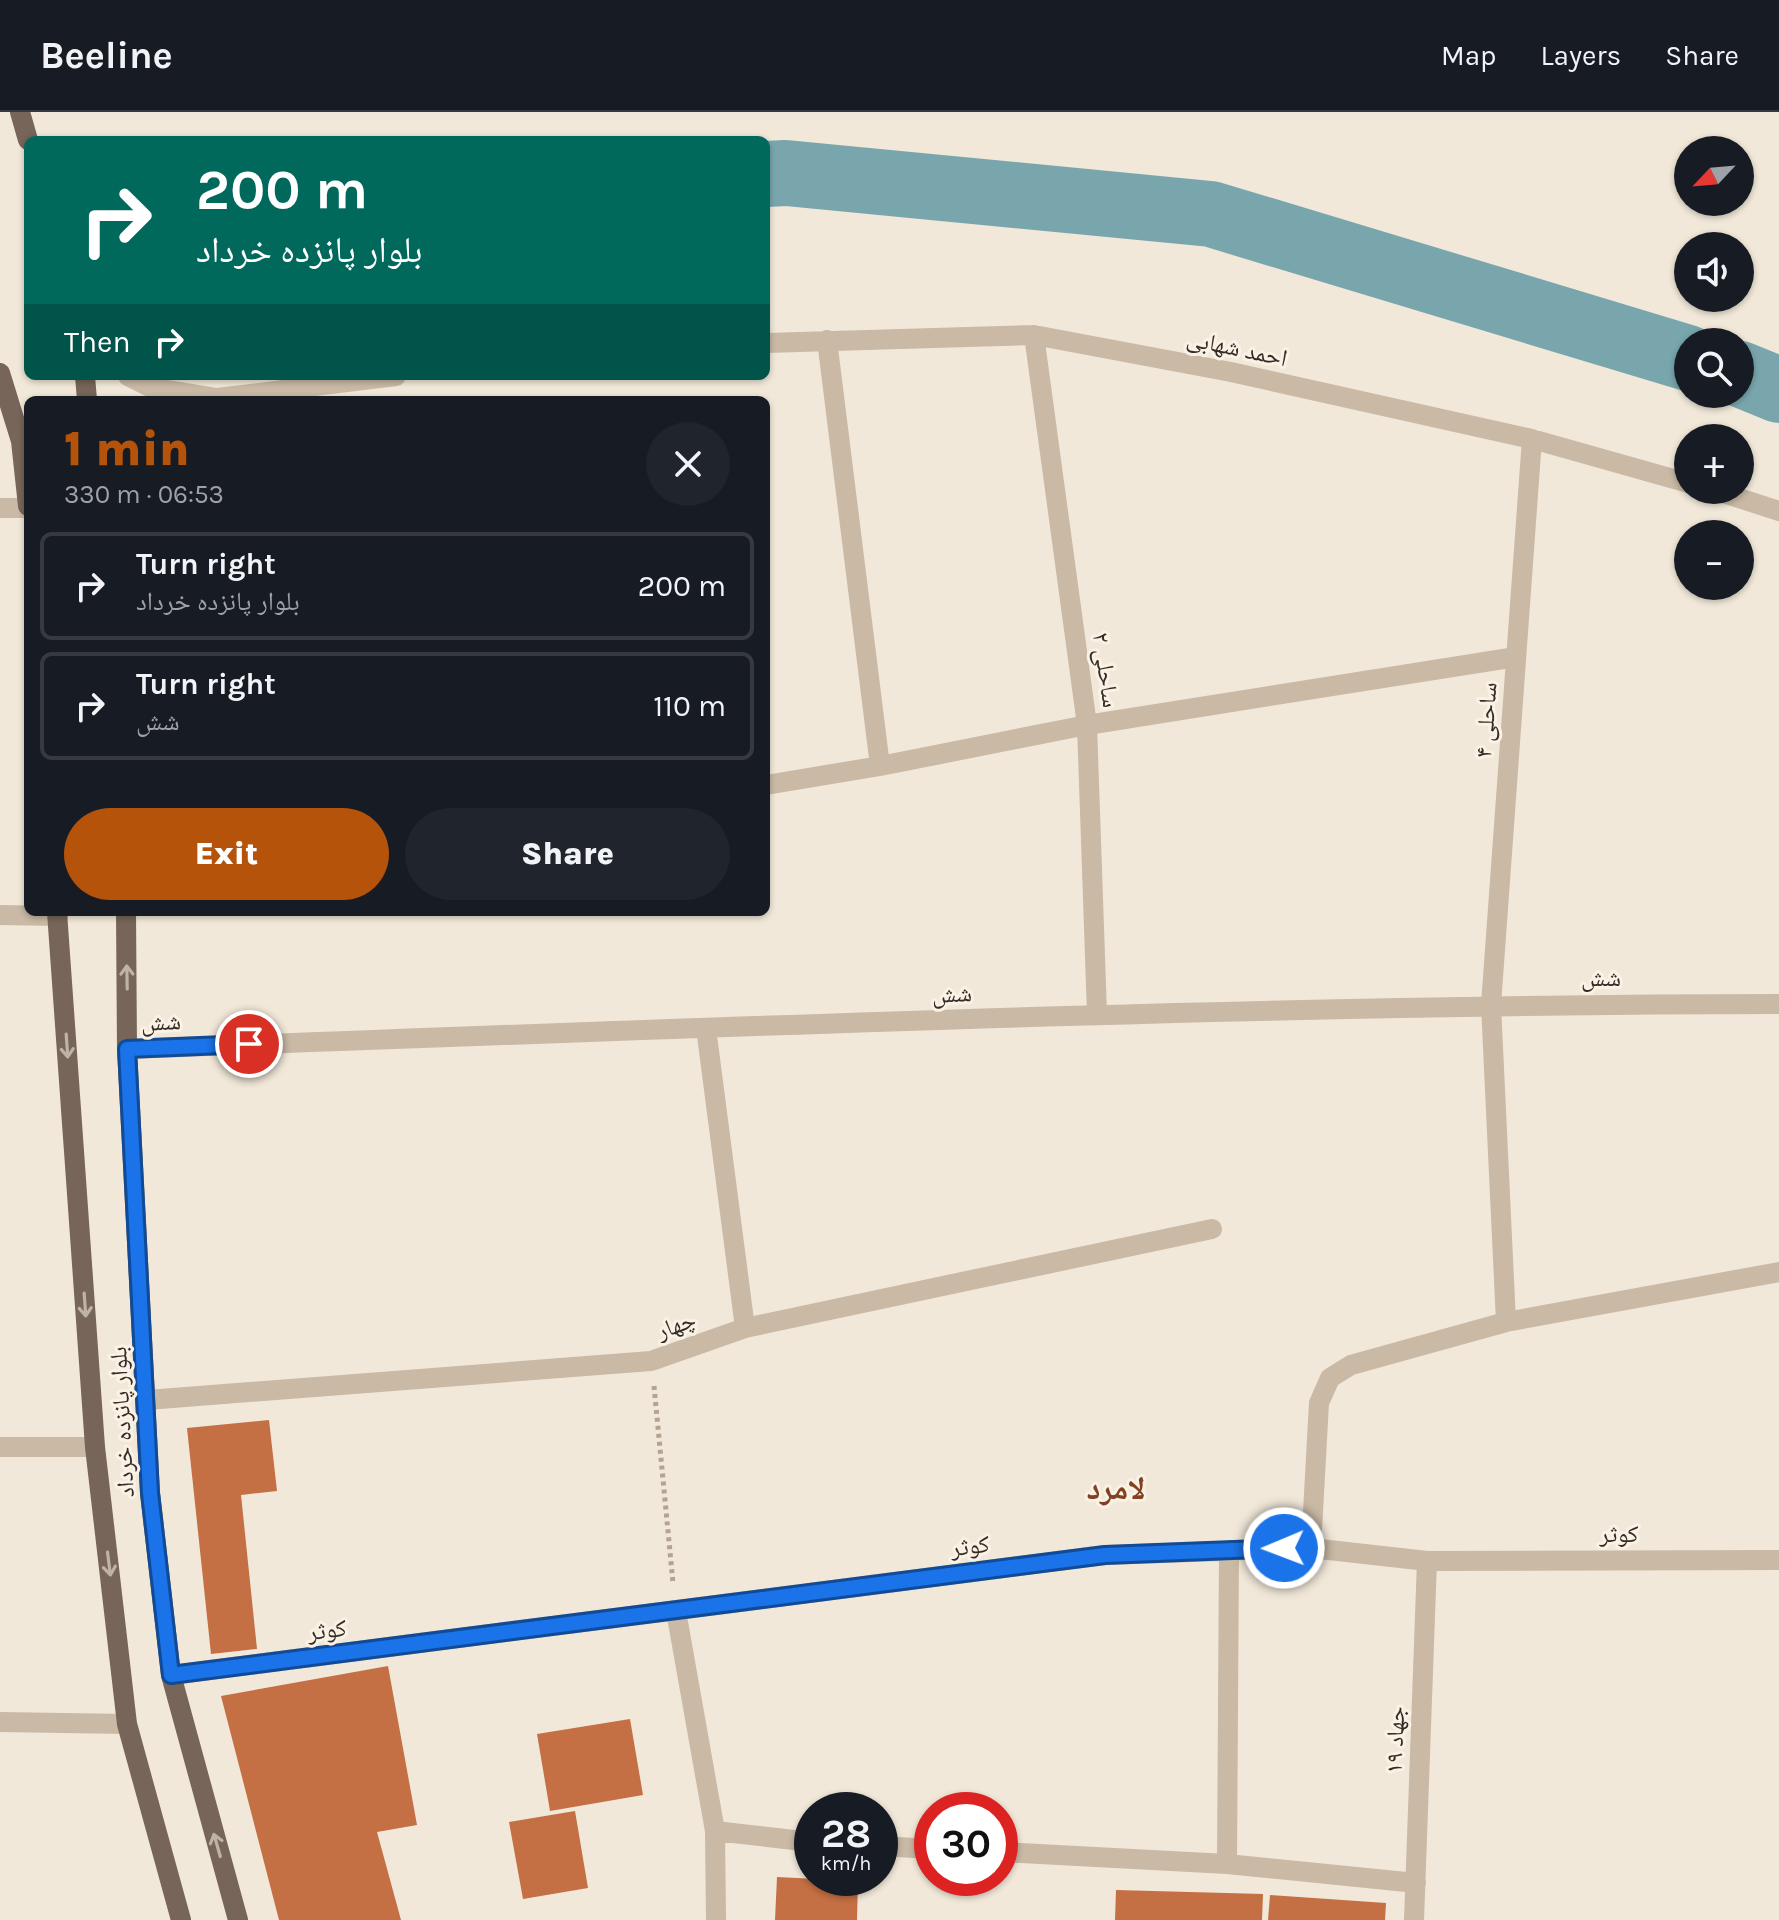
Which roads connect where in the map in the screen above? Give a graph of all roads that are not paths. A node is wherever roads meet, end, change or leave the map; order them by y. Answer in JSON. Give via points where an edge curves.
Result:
{"nodes":[{"id":1,"x":20,"y":112,"type":"edge"},
{"id":2,"x":27,"y":136,"type":"edge"},
{"id":3,"x":1034,"y":335,"type":"junction"},
{"id":4,"x":827,"y":340,"type":"junction"},
{"id":5,"x":770,"y":343,"type":"edge"},
{"id":6,"x":0,"y":373,"type":"edge"},
{"id":7,"x":136,"y":380,"type":"edge"},
{"id":8,"x":365,"y":380,"type":"edge"},
{"id":9,"x":200,"y":396,"type":"edge"},
{"id":10,"x":239,"y":396,"type":"edge"},
{"id":11,"x":1532,"y":439,"type":"junction"},
{"id":12,"x":24,"y":469,"type":"edge"},
{"id":13,"x":1674,"y":479,"type":"edge"},
{"id":14,"x":1754,"y":503,"type":"edge"},
{"id":15,"x":24,"y":507,"type":"edge"},
{"id":16,"x":0,"y":508,"type":"edge"},
{"id":17,"x":1779,"y":511,"type":"edge"},
{"id":18,"x":1516,"y":657,"type":"junction"},
{"id":19,"x":1087,"y":725,"type":"junction"},
{"id":20,"x":880,"y":766,"type":"junction"},
{"id":21,"x":770,"y":784,"type":"edge"},
{"id":22,"x":0,"y":915,"type":"edge"},
{"id":23,"x":24,"y":915,"type":"edge"},
{"id":24,"x":58,"y":916,"type":"edge"},
{"id":25,"x":126,"y":916,"type":"edge"},
{"id":26,"x":1779,"y":1004,"type":"edge"},
{"id":27,"x":1491,"y":1005,"type":"junction"},
{"id":28,"x":1097,"y":1014,"type":"junction"},
{"id":29,"x":706,"y":1028,"type":"junction"},
{"id":30,"x":127,"y":1049,"type":"junction"},
{"id":31,"x":1212,"y":1229,"type":"dead end"},
{"id":32,"x":1779,"y":1272,"type":"edge"},
{"id":33,"x":1506,"y":1322,"type":"junction"},
{"id":34,"x":745,"y":1328,"type":"junction"},
{"id":35,"x":147,"y":1400,"type":"junction"},
{"id":36,"x":0,"y":1447,"type":"edge"},
{"id":37,"x":95,"y":1447,"type":"junction"},
{"id":38,"x":1311,"y":1548,"type":"junction"},
{"id":39,"x":1229,"y":1550,"type":"junction"},
{"id":40,"x":1779,"y":1560,"type":"edge"},
{"id":41,"x":1427,"y":1561,"type":"junction"},
{"id":42,"x":676,"y":1611,"type":"junction"},
{"id":43,"x":171,"y":1675,"type":"junction"},
{"id":44,"x":0,"y":1722,"type":"edge"},
{"id":45,"x":127,"y":1724,"type":"junction"},
{"id":46,"x":715,"y":1831,"type":"junction"},
{"id":47,"x":794,"y":1840,"type":"edge"},
{"id":48,"x":1018,"y":1853,"type":"edge"},
{"id":49,"x":1227,"y":1864,"type":"junction"},
{"id":50,"x":1416,"y":1883,"type":"junction"},
{"id":51,"x":181,"y":1920,"type":"edge"},
{"id":52,"x":238,"y":1920,"type":"edge"},
{"id":53,"x":716,"y":1920,"type":"edge"},
{"id":54,"x":1414,"y":1920,"type":"edge"}],
"edges":[{"from":1,"to":2,"type":"main road"},
{"from":3,"to":4,"type":"street","name":"احمد شهابی"},
{"from":3,"to":11,"type":"street","name":"احمد شهابی","via":[[1231,372]]},
{"from":3,"to":19,"type":"street","name":"ساحلی ۲"},
{"from":4,"to":5,"type":"street","name":"احمد شهابی"},
{"from":4,"to":20,"type":"street"},
{"from":6,"to":12,"type":"main road"},
{"from":7,"to":9,"type":"street"},
{"from":8,"to":10,"type":"street"},
{"from":11,"to":13,"type":"street","name":"احمد شهابی"},
{"from":11,"to":18,"type":"street","name":"ساحلی ۴"},
{"from":14,"to":17,"type":"street"},
{"from":15,"to":16,"type":"street"},
{"from":18,"to":19,"type":"street"},
{"from":18,"to":27,"type":"street","name":"ساحلی ۴"},
{"from":19,"to":20,"type":"street"},
{"from":19,"to":28,"type":"street","name":"ساحلی ۲"},
{"from":20,"to":21,"type":"street"},
{"from":22,"to":23,"type":"street"},
{"from":24,"to":37,"type":"main road","name":"بلوار پانزده خرداد","one_way":true},
{"from":30,"to":25,"type":"main road","name":"بلوار پانزده خرداد","one_way":true},
{"from":26,"to":27,"type":"street","name":"شش"},
{"from":27,"to":28,"type":"street","name":"شش"},
{"from":27,"to":33,"type":"street","name":"ساحلی ۴"},
{"from":28,"to":29,"type":"street","name":"شش"},
{"from":29,"to":30,"type":"street","name":"شش"},
{"from":29,"to":34,"type":"street"},
{"from":30,"to":35,"type":"main road","name":"بلوار پانزده خرداد"},
{"from":31,"to":34,"type":"street","name":"چهار"},
{"from":32,"to":33,"type":"street"},
{"from":33,"to":38,"type":"street","via":[[1351,1365],[1330,1378],[1319,1403]]},
{"from":34,"to":35,"type":"street","name":"چهار","via":[[651,1361]]},
{"from":35,"to":43,"type":"main road","name":"بلوار پانزده خرداد","via":[[150,1493]]},
{"from":36,"to":37,"type":"street"},
{"from":37,"to":45,"type":"main road","name":"بلوار پانزده خرداد","one_way":true},
{"from":38,"to":39,"type":"street","name":"کوثر"},
{"from":38,"to":41,"type":"street","name":"کوثر"},
{"from":39,"to":42,"type":"street","name":"کوثر","via":[[1105,1555]]},
{"from":39,"to":49,"type":"street"},
{"from":40,"to":41,"type":"street","name":"کوثر"},
{"from":41,"to":50,"type":"street","name":"جهاد ۱۹"},
{"from":42,"to":43,"type":"street","name":"کوثر"},
{"from":42,"to":46,"type":"street"},
{"from":52,"to":43,"type":"main road","name":"بلوار پانزده خرداد","one_way":true},
{"from":44,"to":45,"type":"street"},
{"from":45,"to":51,"type":"main road","name":"بلوار پانزده خرداد"},
{"from":46,"to":47,"type":"street"},
{"from":46,"to":53,"type":"street"},
{"from":48,"to":49,"type":"street"},
{"from":49,"to":50,"type":"street"},
{"from":50,"to":54,"type":"street","name":"جهاد ۱۹"}]}
